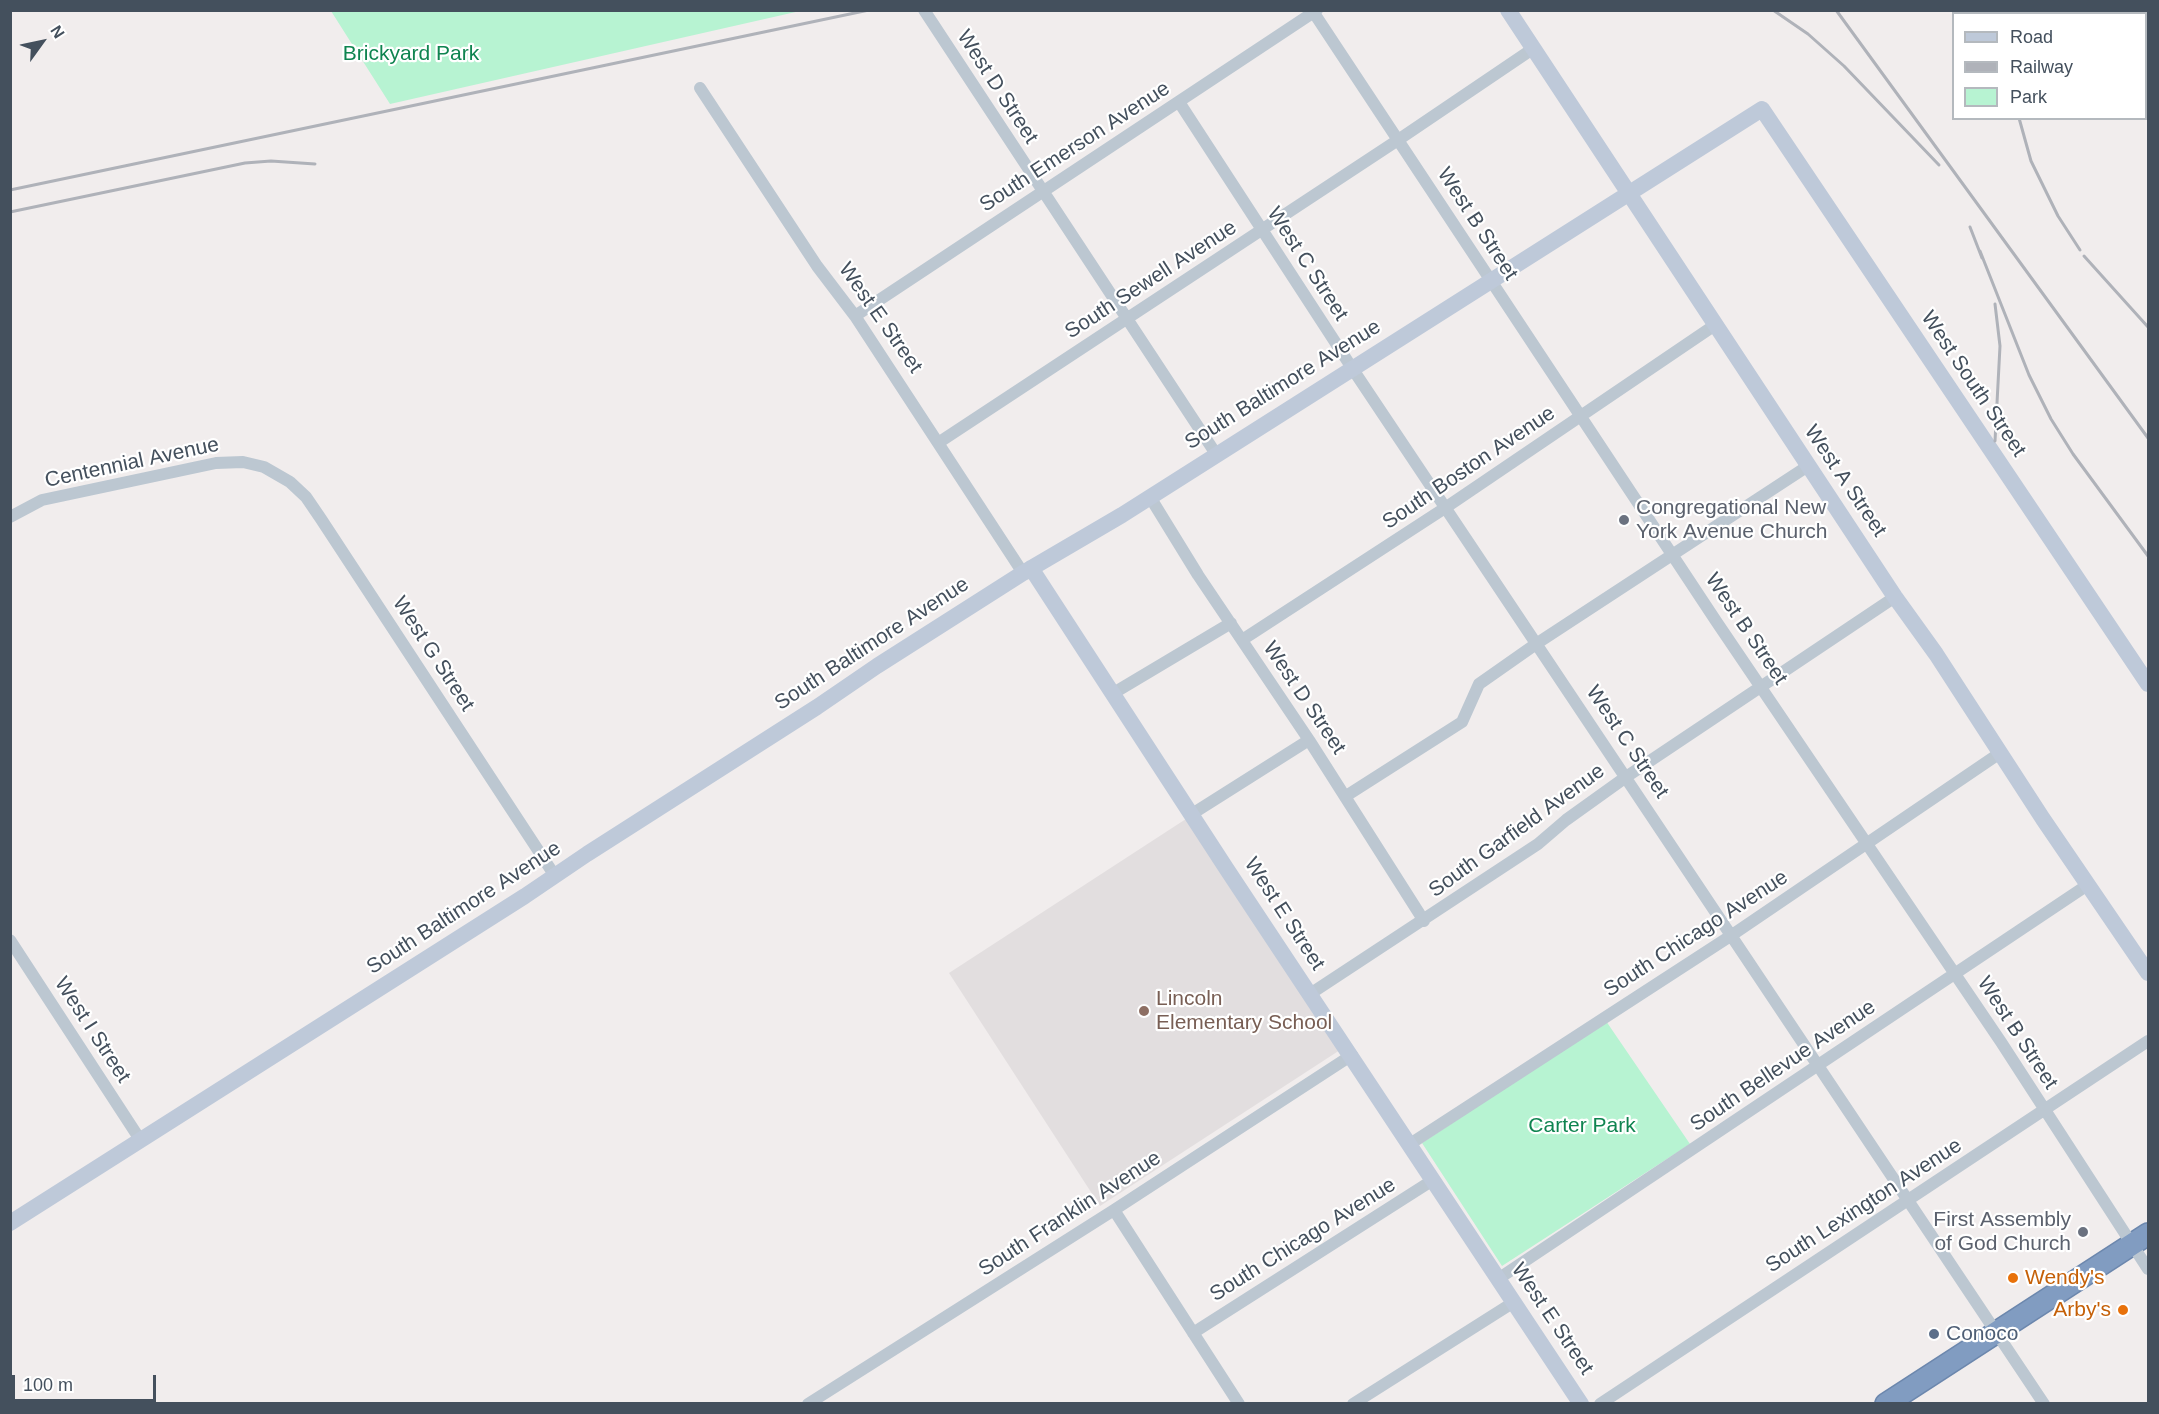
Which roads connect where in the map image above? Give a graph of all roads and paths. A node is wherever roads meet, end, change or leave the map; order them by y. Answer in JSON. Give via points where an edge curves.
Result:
{"nodes":[{"id":1,"x":924,"y":10,"type":"edge"},
{"id":2,"x":1508,"y":10,"type":"edge"},
{"id":3,"x":1314,"y":11,"type":"edge"},
{"id":4,"x":1534,"y":48,"type":"junction"},
{"id":5,"x":700,"y":88,"type":"dead end"},
{"id":6,"x":1179,"y":102,"type":"junction"},
{"id":7,"x":1762,"y":109,"type":"joint"},
{"id":8,"x":1398,"y":140,"type":"junction"},
{"id":9,"x":1041,"y":191,"type":"junction"},
{"id":10,"x":1630,"y":193,"type":"junction"},
{"id":11,"x":1262,"y":230,"type":"junction"},
{"id":12,"x":1491,"y":281,"type":"junction"},
{"id":13,"x":855,"y":316,"type":"junction"},
{"id":14,"x":1127,"y":319,"type":"junction"},
{"id":15,"x":1715,"y":325,"type":"junction"},
{"id":16,"x":1352,"y":368,"type":"junction"},
{"id":17,"x":1581,"y":417,"type":"junction"},
{"id":18,"x":938,"y":443,"type":"junction"},
{"id":19,"x":1216,"y":454,"type":"junction"},
{"id":20,"x":1808,"y":466,"type":"junction"},
{"id":21,"x":264,"y":467,"type":"joint"},
{"id":22,"x":1150,"y":497,"type":"junction"},
{"id":23,"x":1446,"y":508,"type":"junction"},
{"id":24,"x":10,"y":518,"type":"edge"},
{"id":25,"x":1672,"y":554,"type":"junction"},
{"id":26,"x":1027,"y":571,"type":"junction"},
{"id":27,"x":1895,"y":597,"type":"junction"},
{"id":28,"x":1231,"y":623,"type":"junction"},
{"id":29,"x":1242,"y":640,"type":"junction"},
{"id":30,"x":1536,"y":644,"type":"junction"},
{"id":31,"x":2148,"y":684,"type":"edge"},
{"id":32,"x":1761,"y":687,"type":"junction"},
{"id":33,"x":1112,"y":694,"type":"junction"},
{"id":34,"x":1309,"y":740,"type":"junction"},
{"id":35,"x":2000,"y":753,"type":"junction"},
{"id":36,"x":1626,"y":777,"type":"junction"},
{"id":37,"x":1346,"y":796,"type":"junction"},
{"id":38,"x":1192,"y":814,"type":"junction"},
{"id":39,"x":1867,"y":843,"type":"junction"},
{"id":40,"x":555,"y":876,"type":"junction"},
{"id":41,"x":2089,"y":884,"type":"junction"},
{"id":42,"x":1424,"y":921,"type":"junction"},
{"id":43,"x":1732,"y":935,"type":"junction"},
{"id":44,"x":10,"y":940,"type":"edge"},
{"id":45,"x":2148,"y":973,"type":"edge"},
{"id":46,"x":1955,"y":974,"type":"junction"},
{"id":47,"x":1310,"y":994,"type":"junction"},
{"id":48,"x":2148,"y":1041,"type":"edge"},
{"id":49,"x":1352,"y":1055,"type":"junction"},
{"id":50,"x":1819,"y":1066,"type":"junction"},
{"id":51,"x":2044,"y":1110,"type":"junction"},
{"id":52,"x":141,"y":1141,"type":"junction"},
{"id":53,"x":1410,"y":1144,"type":"junction"},
{"id":54,"x":1433,"y":1180,"type":"junction"},
{"id":55,"x":1908,"y":1200,"type":"junction"},
{"id":56,"x":1114,"y":1210,"type":"junction"},
{"id":57,"x":10,"y":1223,"type":"edge"},
{"id":58,"x":2140,"y":1239,"type":"edge"},
{"id":59,"x":2148,"y":1269,"type":"edge"},
{"id":60,"x":1498,"y":1278,"type":"junction"},
{"id":61,"x":1514,"y":1302,"type":"junction"},
{"id":62,"x":1997,"y":1332,"type":"junction"},
{"id":63,"x":1193,"y":1333,"type":"junction"},
{"id":64,"x":808,"y":1404,"type":"edge"},
{"id":65,"x":1239,"y":1404,"type":"edge"},
{"id":66,"x":1353,"y":1404,"type":"edge"},
{"id":67,"x":1581,"y":1404,"type":"edge"},
{"id":68,"x":1600,"y":1404,"type":"edge"},
{"id":69,"x":1886,"y":1404,"type":"edge"},
{"id":70,"x":2044,"y":1404,"type":"edge"}],
"edges":[{"from":1,"to":9,"type":"street","name":"West D Street"},
{"from":2,"to":4,"type":"street","name":"West A Street"},
{"from":3,"to":6,"type":"street","name":"South Emerson Avenue"},
{"from":3,"to":8,"type":"street","name":"West B Street"},
{"from":4,"to":8,"type":"street","name":"South Sewell Avenue"},
{"from":4,"to":10,"type":"street","name":"West A Street"},
{"from":5,"to":13,"type":"street","name":"West E Street","via":[[817,266]]},
{"from":6,"to":9,"type":"street","name":"South Emerson Avenue"},
{"from":6,"to":11,"type":"street","name":"West C Street"},
{"from":7,"to":10,"type":"street","name":"South Baltimore Avenue"},
{"from":7,"to":31,"type":"street","name":"West South Street"},
{"from":8,"to":11,"type":"street","name":"South Sewell Avenue"},
{"from":8,"to":12,"type":"street","name":"West B Street"},
{"from":9,"to":13,"type":"street","name":"South Emerson Avenue"},
{"from":9,"to":14,"type":"street","name":"West D Street"},
{"from":10,"to":12,"type":"street","name":"South Baltimore Avenue"},
{"from":10,"to":15,"type":"street","name":"West A Street"},
{"from":11,"to":14,"type":"street","name":"South Sewell Avenue"},
{"from":11,"to":16,"type":"street","name":"West C Street"},
{"from":12,"to":16,"type":"street","name":"South Baltimore Avenue"},
{"from":12,"to":17,"type":"street","name":"West B Street"},
{"from":13,"to":18,"type":"street","name":"West E Street"},
{"from":14,"to":18,"type":"street","name":"South Sewell Avenue"},
{"from":14,"to":19,"type":"street","name":"West D Street"},
{"from":15,"to":17,"type":"street","name":"South Boston Avenue"},
{"from":15,"to":20,"type":"street","name":"West A Street"},
{"from":16,"to":19,"type":"street","name":"South Baltimore Avenue"},
{"from":16,"to":23,"type":"street","name":"West C Street"},
{"from":17,"to":23,"type":"street","name":"South Boston Avenue"},
{"from":17,"to":25,"type":"street","name":"West B Street"},
{"from":18,"to":26,"type":"street","name":"West E Street"},
{"from":19,"to":22,"type":"street","name":"South Baltimore Avenue"},
{"from":20,"to":25,"type":"street"},
{"from":20,"to":27,"type":"street","name":"West A Street"},
{"from":21,"to":24,"type":"street","name":"Centennial Avenue","via":[[243,462],[216,463],[42,500]]},
{"from":21,"to":40,"type":"street","name":"West G Street","via":[[306,497]]},
{"from":22,"to":26,"type":"street","name":"South Baltimore Avenue"},
{"from":22,"to":28,"type":"street","name":"West D Street"},
{"from":23,"to":29,"type":"street","name":"South Boston Avenue"},
{"from":23,"to":30,"type":"street","name":"West C Street"},
{"from":25,"to":30,"type":"street"},
{"from":25,"to":32,"type":"street","name":"West B Street"},
{"from":26,"to":33,"type":"street","name":"West E Street"},
{"from":26,"to":40,"type":"street","name":"South Baltimore Avenue"},
{"from":27,"to":32,"type":"street","name":"South Garfield Avenue"},
{"from":27,"to":35,"type":"street","name":"West A Street"},
{"from":28,"to":29,"type":"street","name":"West D Street"},
{"from":28,"to":33,"type":"street"},
{"from":29,"to":34,"type":"street","name":"West D Street"},
{"from":30,"to":36,"type":"street","name":"West C Street"},
{"from":30,"to":37,"type":"street","via":[[1479,684],[1462,722]]},
{"from":32,"to":36,"type":"street","name":"South Garfield Avenue"},
{"from":32,"to":39,"type":"street","name":"West B Street"},
{"from":33,"to":38,"type":"street","name":"West E Street"},
{"from":34,"to":37,"type":"street","name":"West D Street"},
{"from":34,"to":38,"type":"street"},
{"from":35,"to":39,"type":"street","name":"South Chicago Avenue"},
{"from":35,"to":41,"type":"street","name":"West A Street"},
{"from":36,"to":42,"type":"street","name":"South Garfield Avenue","via":[[1538,844]]},
{"from":36,"to":43,"type":"street","name":"West C Street"},
{"from":37,"to":42,"type":"street","name":"West D Street"},
{"from":38,"to":47,"type":"street","name":"West E Street"},
{"from":39,"to":43,"type":"street","name":"South Chicago Avenue"},
{"from":39,"to":46,"type":"street","name":"West B Street"},
{"from":40,"to":52,"type":"street","name":"South Baltimore Avenue"},
{"from":41,"to":45,"type":"street","name":"West A Street"},
{"from":41,"to":46,"type":"street","name":"South Bellevue Avenue"},
{"from":42,"to":47,"type":"street","name":"South Garfield Avenue"},
{"from":43,"to":50,"type":"street","name":"West C Street"},
{"from":43,"to":53,"type":"street","name":"South Chicago Avenue"},
{"from":44,"to":52,"type":"street","name":"West I Street"},
{"from":46,"to":50,"type":"street","name":"South Bellevue Avenue"},
{"from":46,"to":51,"type":"street","name":"West B Street"},
{"from":47,"to":49,"type":"street","name":"West E Street"},
{"from":48,"to":51,"type":"street","name":"South Lexington Avenue"},
{"from":49,"to":53,"type":"street","name":"West E Street"},
{"from":49,"to":56,"type":"street","name":"South Franklin Avenue"},
{"from":50,"to":55,"type":"street","name":"West C Street"},
{"from":50,"to":60,"type":"street","name":"South Bellevue Avenue"},
{"from":51,"to":55,"type":"street","name":"South Lexington Avenue"},
{"from":51,"to":58,"type":"street","name":"West B Street"},
{"from":52,"to":57,"type":"street","name":"South Baltimore Avenue"},
{"from":53,"to":54,"type":"street","name":"West E Street"},
{"from":54,"to":60,"type":"street","name":"West E Street"},
{"from":54,"to":63,"type":"street","name":"South Chicago Avenue"},
{"from":55,"to":62,"type":"street","name":"West C Street"},
{"from":55,"to":68,"type":"street","name":"South Lexington Avenue"},
{"from":56,"to":63,"type":"street"},
{"from":56,"to":64,"type":"street","name":"South Franklin Avenue"},
{"from":58,"to":59,"type":"street","name":"West B Street"},
{"from":58,"to":62,"type":"highway"},
{"from":60,"to":61,"type":"street","name":"West E Street"},
{"from":61,"to":66,"type":"street"},
{"from":61,"to":67,"type":"street","name":"West E Street"},
{"from":62,"to":69,"type":"highway"},
{"from":62,"to":70,"type":"street","name":"West C Street"},
{"from":63,"to":65,"type":"street"}]}
